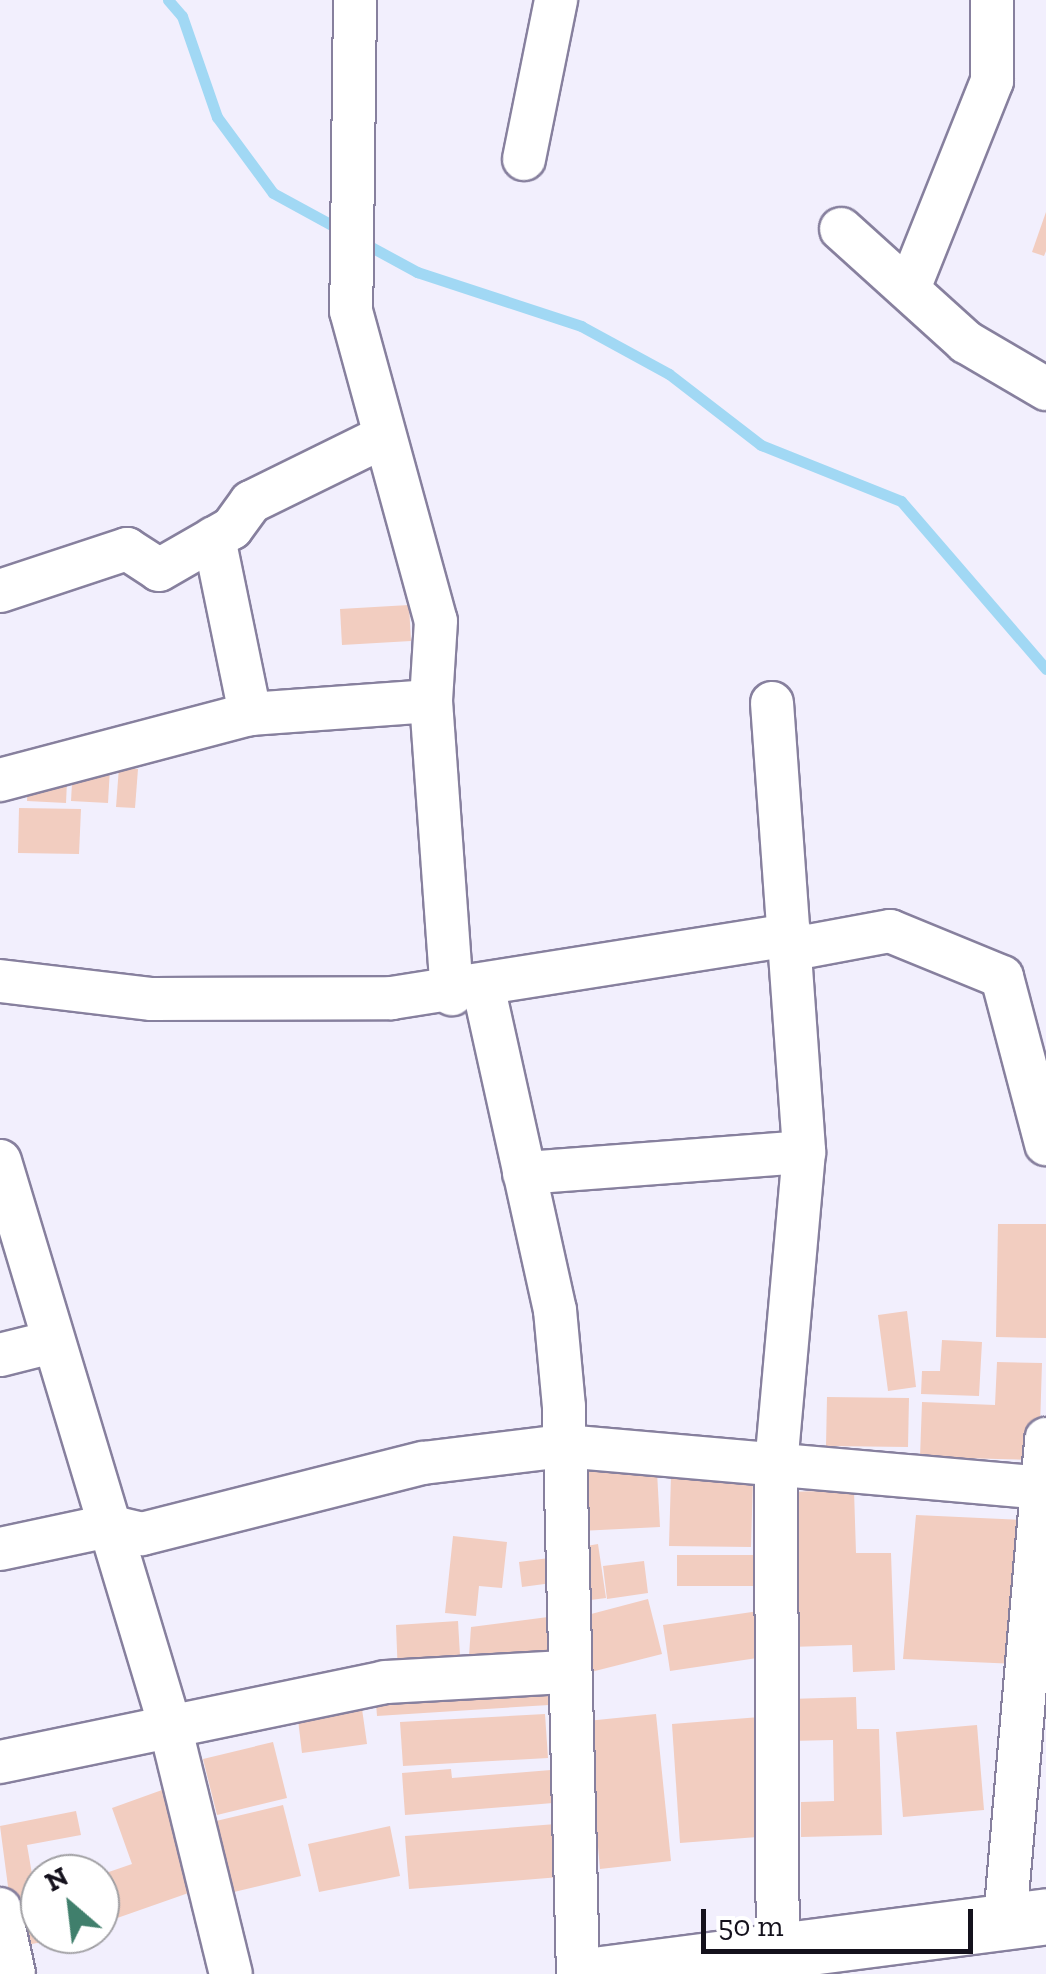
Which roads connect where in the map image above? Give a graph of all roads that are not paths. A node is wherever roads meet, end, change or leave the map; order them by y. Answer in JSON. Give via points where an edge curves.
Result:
{"nodes":[{"id":1,"x":355,"y":0,"type":"edge"},
{"id":2,"x":556,"y":0,"type":"edge"},
{"id":3,"x":992,"y":0,"type":"edge"},
{"id":4,"x":524,"y":159,"type":"dead end"},
{"id":5,"x":841,"y":229,"type":"dead end"},
{"id":6,"x":910,"y":286,"type":"junction"},
{"id":7,"x":1046,"y":389,"type":"edge"},
{"id":8,"x":383,"y":437,"type":"junction"},
{"id":9,"x":214,"y":538,"type":"junction"},
{"id":10,"x":0,"y":590,"type":"edge"},
{"id":11,"x":431,"y":701,"type":"junction"},
{"id":12,"x":772,"y":703,"type":"dead end"},
{"id":13,"x":250,"y":714,"type":"junction"},
{"id":14,"x":0,"y":780,"type":"edge"},
{"id":15,"x":792,"y":942,"type":"junction"},
{"id":16,"x":0,"y":982,"type":"edge"},
{"id":17,"x":468,"y":992,"type":"junction"},
{"id":18,"x":1046,"y":1144,"type":"edge"},
{"id":19,"x":804,"y":1152,"type":"junction"},
{"id":20,"x":0,"y":1161,"type":"edge"},
{"id":21,"x":524,"y":1173,"type":"junction"},
{"id":22,"x":52,"y":1342,"type":"junction"},
{"id":23,"x":0,"y":1355,"type":"edge"},
{"id":24,"x":1046,"y":1439,"type":"edge"},
{"id":25,"x":564,"y":1446,"type":"junction"},
{"id":26,"x":776,"y":1468,"type":"junction"},
{"id":27,"x":1041,"y":1488,"type":"junction"},
{"id":28,"x":108,"y":1526,"type":"junction"},
{"id":29,"x":0,"y":1549,"type":"edge"},
{"id":30,"x":566,"y":1672,"type":"junction"},
{"id":31,"x":170,"y":1726,"type":"junction"},
{"id":32,"x":0,"y":1762,"type":"edge"},
{"id":33,"x":0,"y":1909,"type":"edge"},
{"id":34,"x":1025,"y":1918,"type":"edge"},
{"id":35,"x":778,"y":1946,"type":"junction"},
{"id":36,"x":14,"y":1974,"type":"edge"},
{"id":37,"x":231,"y":1974,"type":"edge"},
{"id":38,"x":578,"y":1974,"type":"edge"},
{"id":39,"x":602,"y":1974,"type":"edge"}],
"edges":[{"from":1,"to":8,"type":"street","via":[[351,311]]},
{"from":2,"to":4,"type":"street"},
{"from":3,"to":6,"type":"street","via":[[992,82]]},
{"from":5,"to":6,"type":"street"},
{"from":6,"to":7,"type":"street","via":[[966,342]]},
{"from":8,"to":9,"type":"street","via":[[251,502]]},
{"from":8,"to":11,"type":"street","via":[[436,621]]},
{"from":9,"to":10,"type":"street","via":[[159,570],[127,548]]},
{"from":9,"to":13,"type":"street"},
{"from":11,"to":13,"type":"street"},
{"from":11,"to":17,"type":"street"},
{"from":12,"to":15,"type":"street"},
{"from":13,"to":14,"type":"street"},
{"from":15,"to":17,"type":"street"},
{"from":15,"to":18,"type":"street","via":[[890,932],[1002,977]]},
{"from":15,"to":19,"type":"street"},
{"from":16,"to":17,"type":"street","via":[[152,999]]},
{"from":17,"to":21,"type":"street"},
{"from":19,"to":21,"type":"street"},
{"from":19,"to":26,"type":"street"},
{"from":20,"to":22,"type":"street"},
{"from":21,"to":25,"type":"street","via":[[554,1310]]},
{"from":22,"to":23,"type":"street"},
{"from":22,"to":28,"type":"street"},
{"from":24,"to":27,"type":"street"},
{"from":25,"to":26,"type":"street","via":[[670,1448]]},
{"from":25,"to":28,"type":"street","via":[[423,1462],[142,1534]]},
{"from":25,"to":30,"type":"street"},
{"from":26,"to":27,"type":"street"},
{"from":26,"to":35,"type":"street"},
{"from":27,"to":34,"type":"street"},
{"from":28,"to":29,"type":"street"},
{"from":28,"to":31,"type":"street"},
{"from":30,"to":31,"type":"street","via":[[385,1682]]},
{"from":30,"to":38,"type":"street"},
{"from":31,"to":32,"type":"street"},
{"from":31,"to":37,"type":"street"},
{"from":33,"to":36,"type":"street"},
{"from":34,"to":35,"type":"highway"},
{"from":35,"to":39,"type":"highway"}]}
